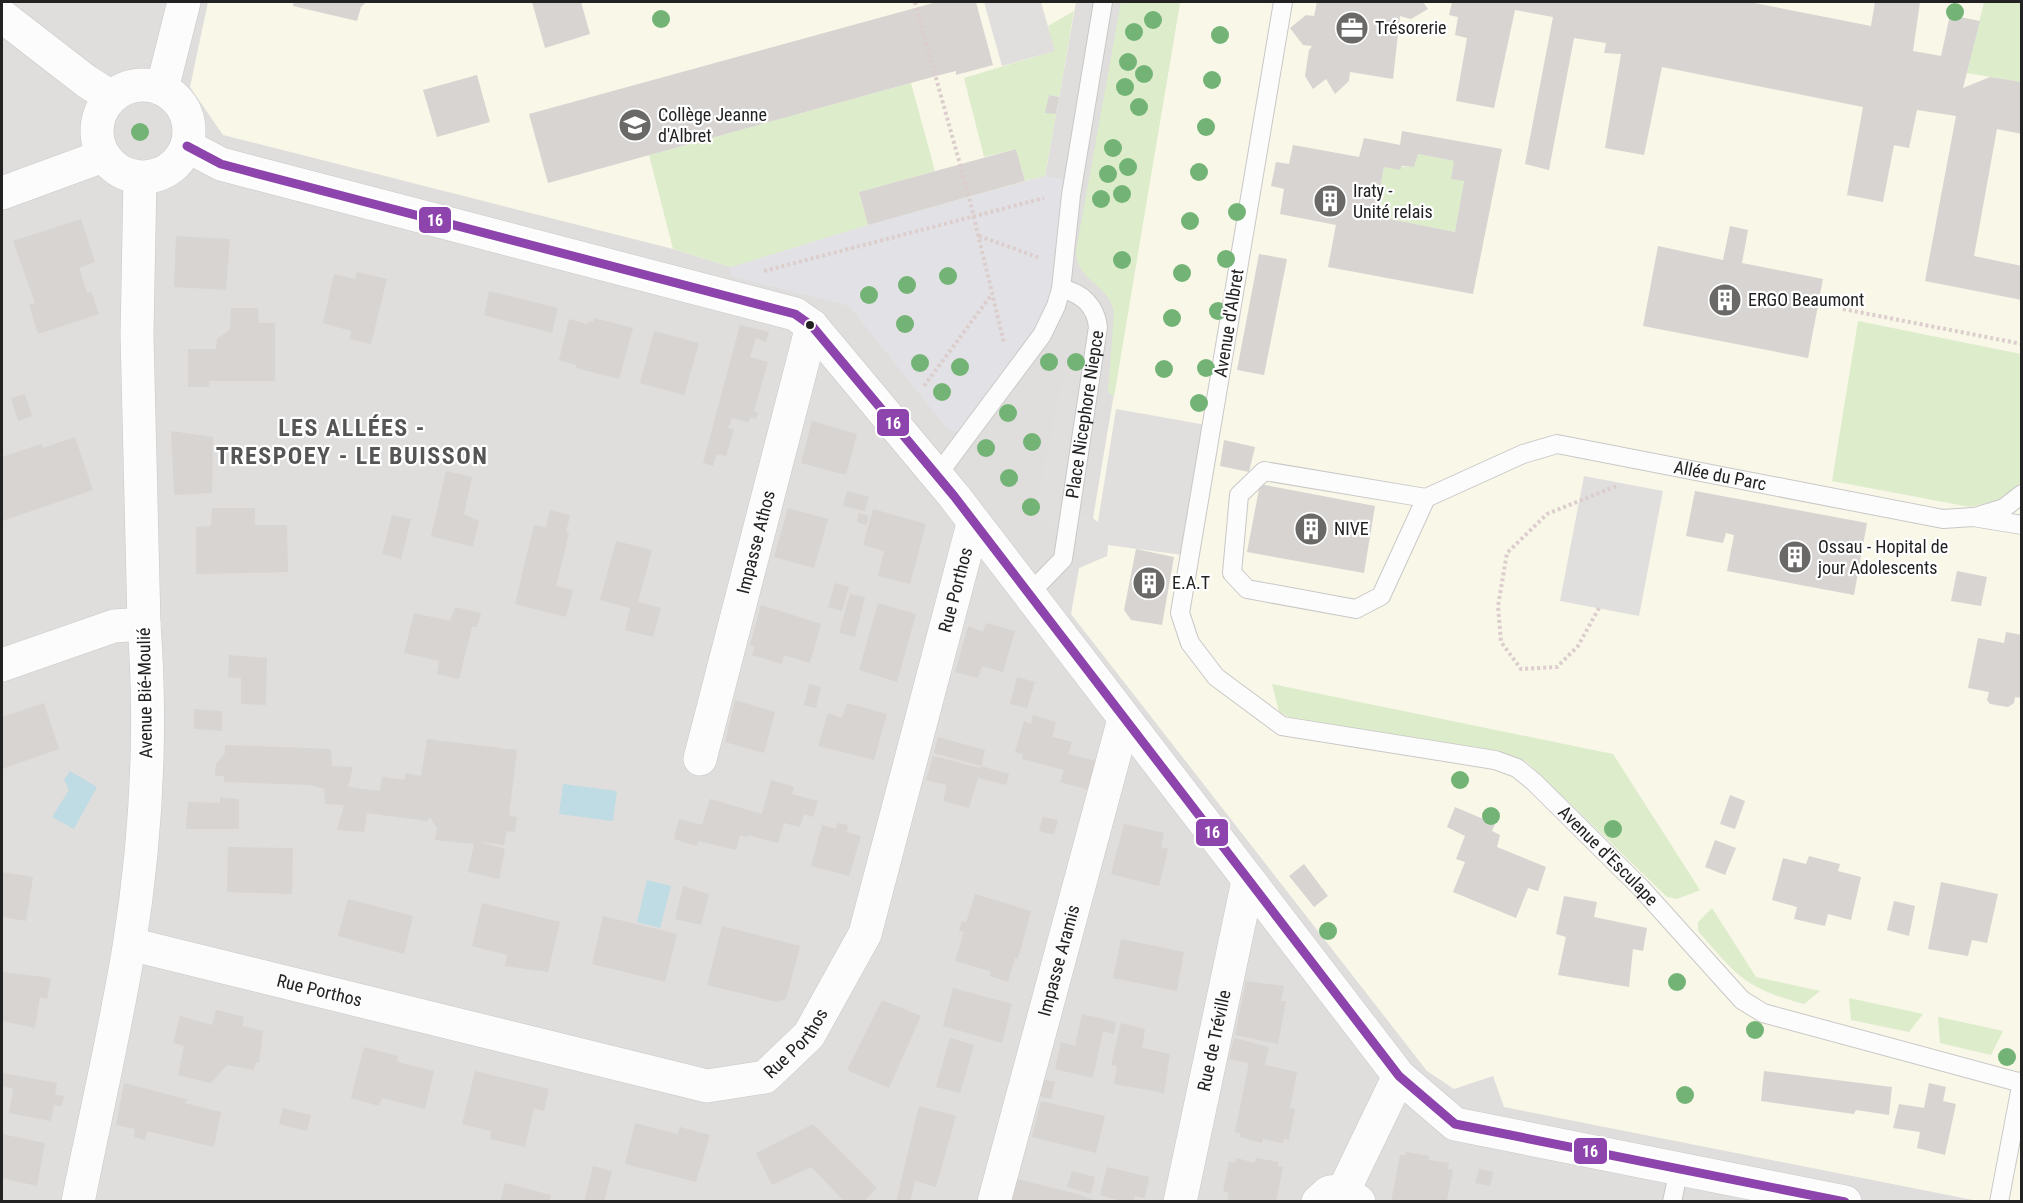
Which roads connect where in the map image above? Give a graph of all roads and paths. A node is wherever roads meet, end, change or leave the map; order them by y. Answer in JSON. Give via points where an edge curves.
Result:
{"nodes":[{"id":1,"x":184,"y":2,"type":"edge"},
{"id":2,"x":915,"y":2,"type":"edge"},
{"id":3,"x":1103,"y":2,"type":"edge"},
{"id":4,"x":1282,"y":2,"type":"edge"},
{"id":5,"x":2,"y":16,"type":"edge"},
{"id":6,"x":162,"y":89,"type":"junction"},
{"id":7,"x":111,"y":97,"type":"junction"},
{"id":8,"x":187,"y":146,"type":"junction"},
{"id":9,"x":103,"y":156,"type":"junction"},
{"id":10,"x":140,"y":178,"type":"junction"},
{"id":11,"x":2,"y":193,"type":"edge"},
{"id":12,"x":1055,"y":195,"type":"dead end"},
{"id":13,"x":974,"y":216,"type":"junction"},
{"id":14,"x":978,"y":236,"type":"junction"},
{"id":15,"x":1047,"y":260,"type":"dead end"},
{"id":16,"x":755,"y":273,"type":"dead end"},
{"id":17,"x":1061,"y":289,"type":"junction"},
{"id":18,"x":992,"y":293,"type":"junction"},
{"id":19,"x":1843,"y":309,"type":"dead end"},
{"id":20,"x":812,"y":326,"type":"junction"},
{"id":21,"x":2022,"y":344,"type":"edge"},
{"id":22,"x":1005,"y":345,"type":"dead end"},
{"id":23,"x":924,"y":386,"type":"dead end"},
{"id":24,"x":936,"y":477,"type":"junction"},
{"id":25,"x":1619,"y":485,"type":"dead end"},
{"id":26,"x":2022,"y":494,"type":"edge"},
{"id":27,"x":1425,"y":498,"type":"junction"},
{"id":28,"x":1973,"y":517,"type":"junction"},
{"id":29,"x":973,"y":524,"type":"junction"},
{"id":30,"x":2022,"y":525,"type":"edge"},
{"id":31,"x":1029,"y":594,"type":"junction"},
{"id":32,"x":1599,"y":608,"type":"dead end"},
{"id":33,"x":144,"y":624,"type":"junction"},
{"id":34,"x":1190,"y":643,"type":"joint"},
{"id":35,"x":2,"y":665,"type":"edge"},
{"id":36,"x":1124,"y":719,"type":"junction"},
{"id":37,"x":700,"y":759,"type":"dead end"},
{"id":38,"x":1248,"y":880,"type":"junction"},
{"id":39,"x":130,"y":944,"type":"junction"},
{"id":40,"x":1399,"y":1076,"type":"junction"},
{"id":41,"x":2021,"y":1082,"type":"edge"},
{"id":42,"x":1679,"y":1169,"type":"junction"},
{"id":43,"x":1340,"y":1198,"type":"edge"},
{"id":44,"x":78,"y":1202,"type":"edge"},
{"id":45,"x":994,"y":1202,"type":"edge"},
{"id":46,"x":1180,"y":1202,"type":"edge"},
{"id":47,"x":1672,"y":1202,"type":"edge"},
{"id":48,"x":1845,"y":1202,"type":"edge"},
{"id":49,"x":1999,"y":1202,"type":"edge"}],
"edges":[{"from":1,"to":6,"type":"street"},
{"from":2,"to":13,"type":"path"},
{"from":3,"to":17,"type":"lane","via":[[1071,195]]},
{"from":4,"to":34,"type":"lane","name":"Avenue d'Albret","via":[[1180,613]]},
{"from":5,"to":7,"type":"street"},
{"from":6,"to":7,"type":"street","via":[[135,85]]},
{"from":6,"to":8,"type":"street","via":[[182,107],[188,126]]},
{"from":7,"to":9,"type":"street","via":[[96,125]]},
{"from":8,"to":10,"type":"street","via":[[169,170]]},
{"from":8,"to":20,"type":"street","via":[[222,164],[795,314]]},
{"from":9,"to":10,"type":"street","via":[[112,167]]},
{"from":9,"to":11,"type":"street"},
{"from":10,"to":33,"type":"street","name":"Avenue Bié-Moulié","via":[[137,335]]},
{"from":12,"to":13,"type":"path"},
{"from":13,"to":14,"type":"path"},
{"from":13,"to":16,"type":"path"},
{"from":14,"to":15,"type":"path"},
{"from":14,"to":18,"type":"path"},
{"from":17,"to":24,"type":"lane","via":[[1042,335]]},
{"from":17,"to":31,"type":"lane","name":"Place Nicephore Niepce","via":[[1083,297],[1097,316],[1098,327],[1063,559]]},
{"from":18,"to":22,"type":"path"},
{"from":18,"to":23,"type":"path"},
{"from":19,"to":21,"type":"path"},
{"from":20,"to":24,"type":"street"},
{"from":20,"to":37,"type":"street","name":"Impasse Athos"},
{"from":24,"to":29,"type":"street"},
{"from":25,"to":32,"type":"path","via":[[1547,514],[1507,553],[1498,606],[1501,642],[1521,669],[1557,667],[1578,646]]},
{"from":26,"to":28,"type":"lane","via":[[2004,508]]},
{"from":27,"to":27,"type":"lane","via":[[1264,471],[1239,495],[1232,573],[1247,589],[1356,609],[1381,596]]},
{"from":27,"to":28,"type":"lane","name":"Allée du Parc","via":[[1522,454],[1557,444],[1943,519]]},
{"from":28,"to":30,"type":"lane","name":"Allée du Parc"},
{"from":29,"to":31,"type":"street"},
{"from":29,"to":39,"type":"street","name":"Rue Porthos","via":[[865,934],[809,1035],[765,1077],[707,1086]]},
{"from":31,"to":36,"type":"street"},
{"from":33,"to":35,"type":"street","via":[[114,626]]},
{"from":33,"to":39,"type":"street","name":"Avenue Bié-Moulié","via":[[148,671],[145,809]]},
{"from":34,"to":41,"type":"lane","name":"Avenue d'Esculape","via":[[1215,677],[1282,726],[1495,760],[1516,768],[1641,888],[1743,1000],[1763,1013]]},
{"from":36,"to":38,"type":"street"},
{"from":36,"to":45,"type":"street","name":"Impasse Aramis"},
{"from":38,"to":40,"type":"street"},
{"from":38,"to":46,"type":"street","name":"Rue de Tréville"},
{"from":39,"to":44,"type":"street","name":"Avenue Bié-Moulié"},
{"from":40,"to":42,"type":"street","via":[[1455,1124]]},
{"from":40,"to":43,"type":"street"},
{"from":41,"to":49,"type":"lane"},
{"from":42,"to":47,"type":"lane"},
{"from":42,"to":48,"type":"street"}]}
